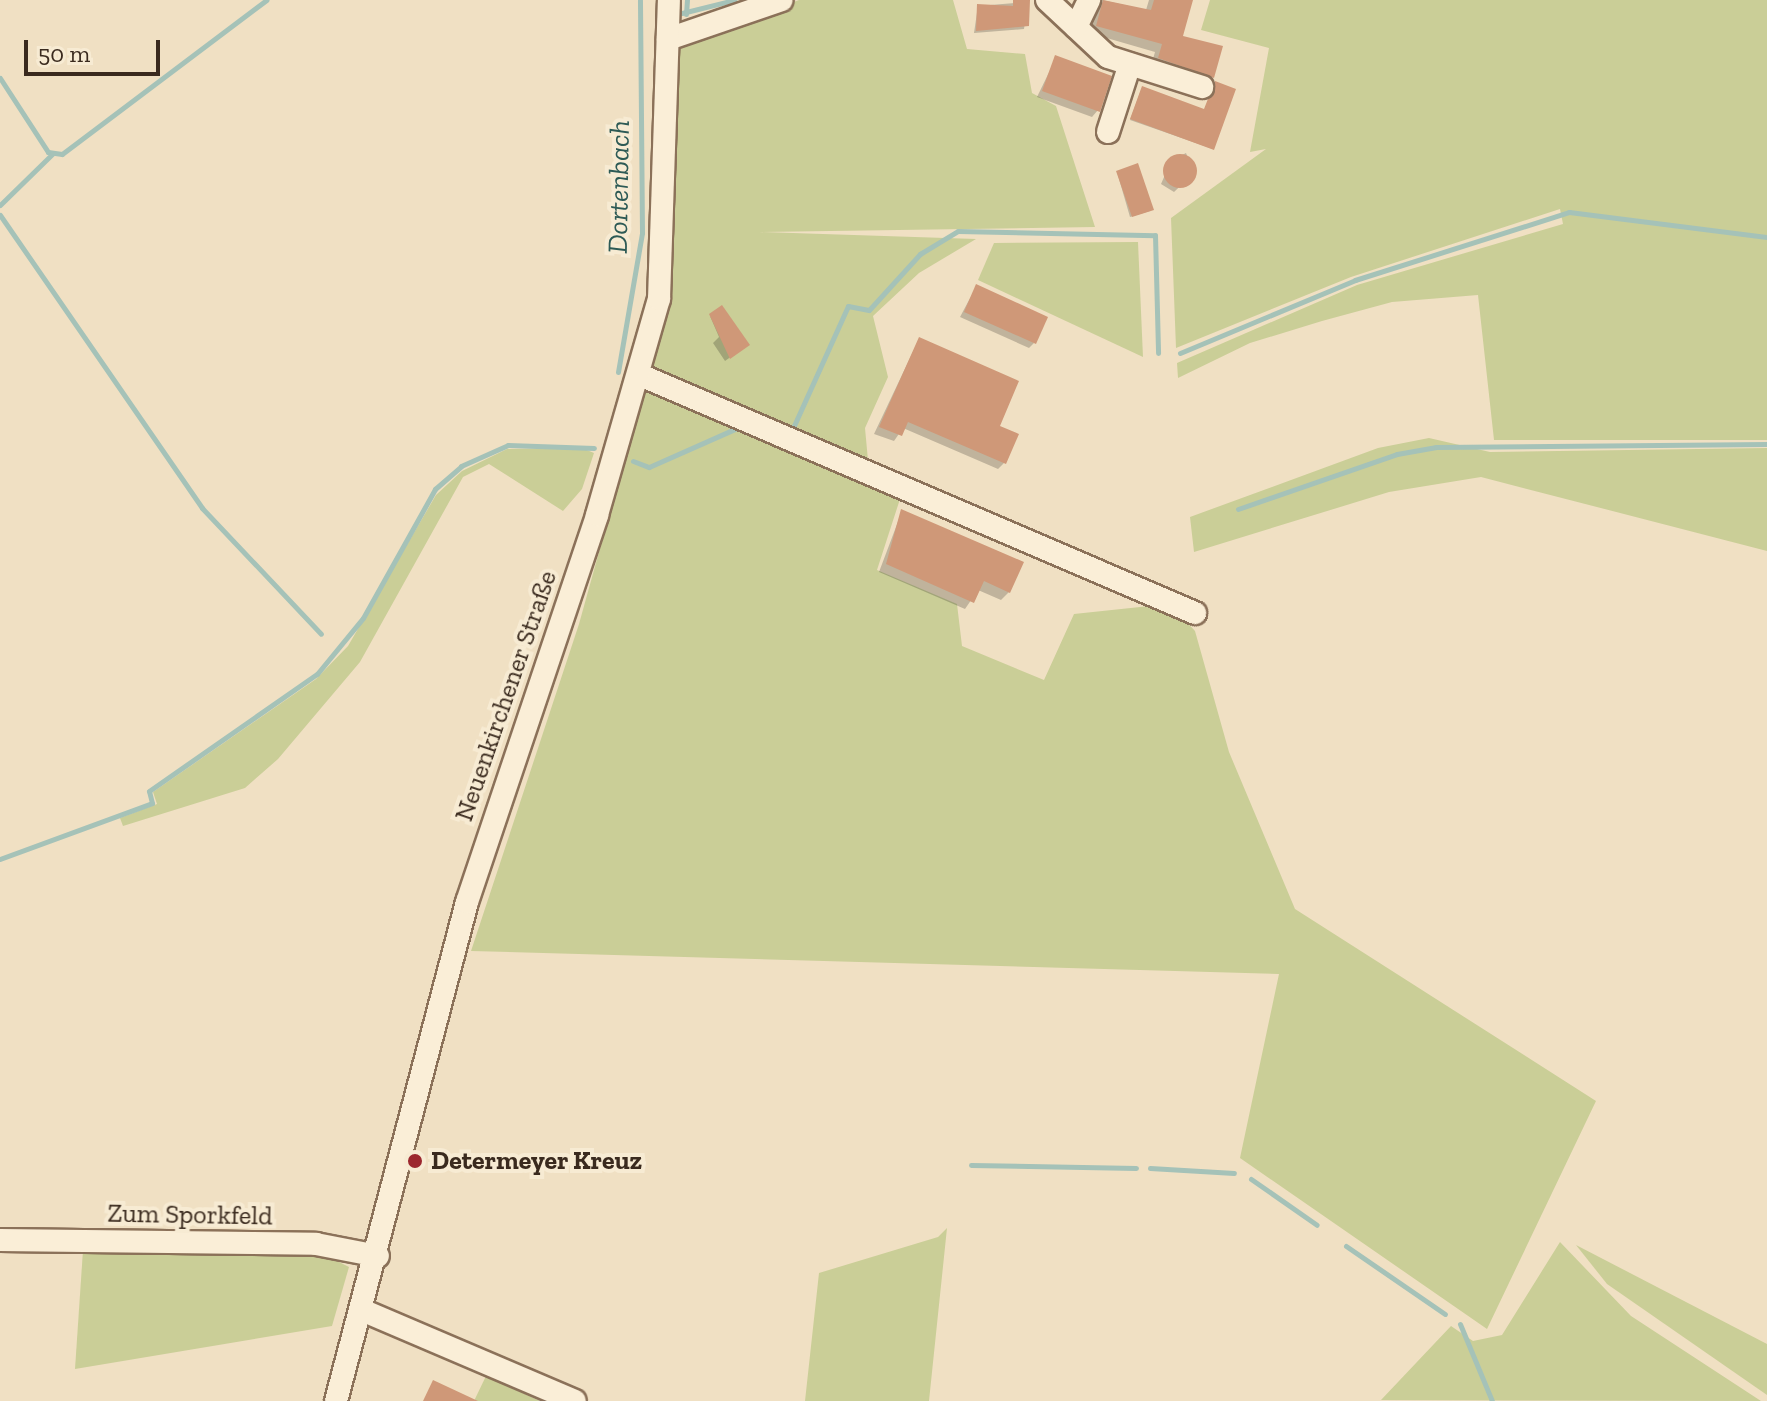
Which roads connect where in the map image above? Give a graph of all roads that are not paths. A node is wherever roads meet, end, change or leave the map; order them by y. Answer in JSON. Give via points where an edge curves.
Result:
{"nodes":[{"id":1,"x":669,"y":0,"type":"edge"},
{"id":2,"x":782,"y":0,"type":"edge"},
{"id":3,"x":1047,"y":0,"type":"edge"},
{"id":4,"x":1089,"y":0,"type":"edge"},
{"id":5,"x":1076,"y":27,"type":"junction"},
{"id":6,"x":668,"y":39,"type":"junction"},
{"id":7,"x":1130,"y":64,"type":"junction"},
{"id":8,"x":1202,"y":87,"type":"dead end"},
{"id":9,"x":1108,"y":132,"type":"dead end"},
{"id":10,"x":640,"y":375,"type":"junction"},
{"id":11,"x":1195,"y":613,"type":"dead end"},
{"id":12,"x":0,"y":1240,"type":"edge"},
{"id":13,"x":378,"y":1256,"type":"junction"},
{"id":14,"x":364,"y":1311,"type":"junction"},
{"id":15,"x":336,"y":1401,"type":"edge"},
{"id":16,"x":575,"y":1401,"type":"edge"}],
"edges":[{"from":1,"to":6,"type":"street","name":"Neuenkirchener Straße"},
{"from":2,"to":6,"type":"street"},
{"from":3,"to":5,"type":"street"},
{"from":4,"to":5,"type":"street"},
{"from":5,"to":7,"type":"street","via":[[1108,57]]},
{"from":6,"to":10,"type":"street","name":"Neuenkirchener Straße","via":[[667,231]]},
{"from":7,"to":8,"type":"street"},
{"from":7,"to":9,"type":"street"},
{"from":10,"to":11,"type":"street"},
{"from":10,"to":13,"type":"street","name":"Neuenkirchener Straße","via":[[467,902]]},
{"from":12,"to":13,"type":"street","name":"Zum Sporkfeld","via":[[316,1244]]},
{"from":13,"to":14,"type":"street","name":"Neuenkirchener Straße"},
{"from":14,"to":15,"type":"street","name":"Neuenkirchener Straße"},
{"from":14,"to":16,"type":"street","via":[[443,1338]]}]}
